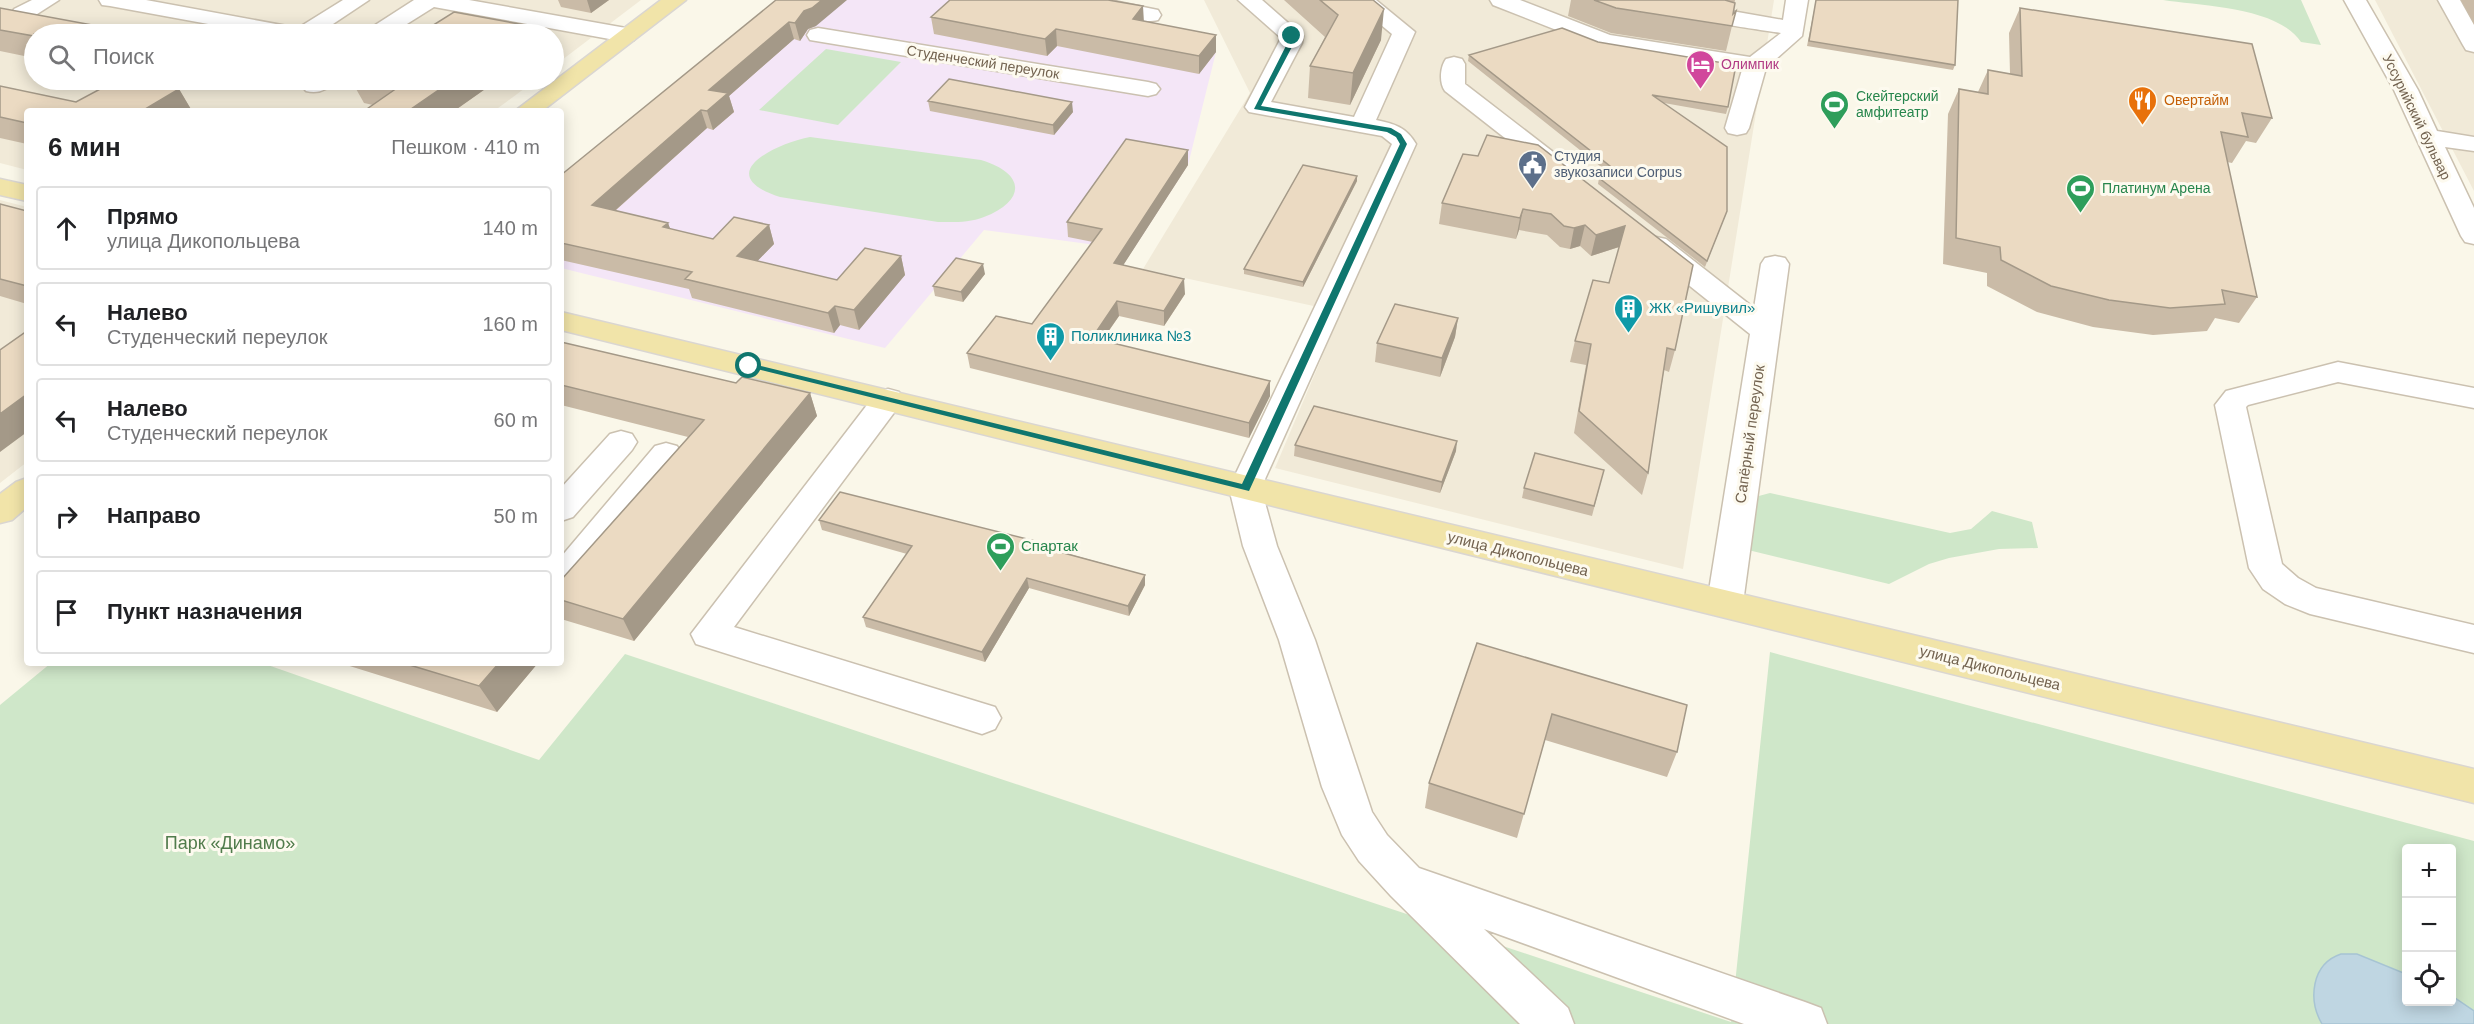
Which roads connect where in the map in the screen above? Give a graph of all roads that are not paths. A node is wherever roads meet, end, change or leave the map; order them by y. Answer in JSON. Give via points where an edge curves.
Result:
{"nodes":[{"id":1,"x":10,"y":0,"type":"edge"},
{"id":2,"x":48,"y":0,"type":"edge"},
{"id":3,"x":110,"y":0,"type":"edge"},
{"id":4,"x":358,"y":0,"type":"edge"},
{"id":5,"x":431,"y":0,"type":"edge"},
{"id":6,"x":563,"y":0,"type":"edge"},
{"id":7,"x":675,"y":0,"type":"edge"},
{"id":8,"x":1093,"y":0,"type":"edge"},
{"id":9,"x":1249,"y":0,"type":"edge"},
{"id":10,"x":1362,"y":0,"type":"edge"},
{"id":11,"x":1501,"y":0,"type":"edge"},
{"id":12,"x":1797,"y":0,"type":"edge"},
{"id":13,"x":2355,"y":0,"type":"edge"},
{"id":14,"x":2449,"y":0,"type":"edge"},
{"id":15,"x":1677,"y":1,"type":"edge"},
{"id":16,"x":489,"y":4,"type":"edge"},
{"id":17,"x":0,"y":5,"type":"edge"},
{"id":18,"x":1150,"y":15,"type":"dead end"},
{"id":19,"x":538,"y":19,"type":"junction"},
{"id":20,"x":40,"y":24,"type":"edge"},
{"id":21,"x":242,"y":24,"type":"edge"},
{"id":22,"x":319,"y":24,"type":"edge"},
{"id":23,"x":392,"y":24,"type":"edge"},
{"id":24,"x":1792,"y":28,"type":"junction"},
{"id":25,"x":626,"y":35,"type":"junction"},
{"id":26,"x":818,"y":35,"type":"dead end"},
{"id":27,"x":2474,"y":45,"type":"edge"},
{"id":28,"x":1454,"y":63,"type":"dead end"},
{"id":29,"x":1755,"y":64,"type":"junction"},
{"id":30,"x":564,"y":83,"type":"edge"},
{"id":31,"x":1148,"y":89,"type":"dead end"},
{"id":32,"x":554,"y":90,"type":"edge"},
{"id":33,"x":531,"y":108,"type":"edge"},
{"id":34,"x":1362,"y":125,"type":"junction"},
{"id":35,"x":1737,"y":128,"type":"dead end"},
{"id":36,"x":2428,"y":138,"type":"junction"},
{"id":37,"x":2474,"y":144,"type":"edge"},
{"id":38,"x":0,"y":187,"type":"edge"},
{"id":39,"x":1582,"y":187,"type":"edge"},
{"id":40,"x":24,"y":192,"type":"edge"},
{"id":41,"x":1637,"y":230,"type":"edge"},
{"id":42,"x":2474,"y":236,"type":"edge"},
{"id":43,"x":1774,"y":264,"type":"dead end"},
{"id":44,"x":564,"y":322,"type":"edge"},
{"id":45,"x":1765,"y":331,"type":"junction"},
{"id":46,"x":2474,"y":398,"type":"edge"},
{"id":47,"x":888,"y":399,"type":"junction"},
{"id":48,"x":621,"y":442,"type":"dead end"},
{"id":49,"x":666,"y":454,"type":"dead end"},
{"id":50,"x":1245,"y":488,"type":"junction"},
{"id":51,"x":24,"y":492,"type":"edge"},
{"id":52,"x":567,"y":502,"type":"edge"},
{"id":53,"x":620,"y":510,"type":"junction"},
{"id":54,"x":0,"y":511,"type":"edge"},
{"id":55,"x":564,"y":577,"type":"edge"},
{"id":56,"x":1725,"y":603,"type":"junction"},
{"id":57,"x":2474,"y":639,"type":"edge"},
{"id":58,"x":981,"y":718,"type":"dead end"},
{"id":59,"x":2431,"y":775,"type":"junction"},
{"id":60,"x":2474,"y":786,"type":"edge"},
{"id":61,"x":2474,"y":795,"type":"edge"},
{"id":62,"x":1406,"y":883,"type":"junction"},
{"id":63,"x":1552,"y":1024,"type":"edge"},
{"id":64,"x":1805,"y":1024,"type":"edge"}],
"edges":[{"from":1,"to":17,"type":"street"},
{"from":2,"to":20,"type":"street","via":[[22,14],[20,20]]},
{"from":3,"to":21,"type":"street"},
{"from":4,"to":22,"type":"street"},
{"from":5,"to":16,"type":"street"},
{"from":5,"to":23,"type":"street"},
{"from":6,"to":19,"type":"street"},
{"from":7,"to":25,"type":"main road"},
{"from":8,"to":18,"type":"street","via":[[1108,8]]},
{"from":9,"to":34,"type":"street","via":[[1292,36],[1257,107]]},
{"from":10,"to":34,"type":"street","via":[[1404,32]]},
{"from":11,"to":29,"type":"street","via":[[1605,41]]},
{"from":12,"to":24,"type":"street"},
{"from":13,"to":36,"type":"street","name":"Уссурийский бульвар","via":[[2396,70]]},
{"from":14,"to":27,"type":"street"},
{"from":15,"to":24,"type":"street","via":[[1703,12]]},
{"from":16,"to":19,"type":"street"},
{"from":19,"to":25,"type":"street"},
{"from":24,"to":29,"type":"street","via":[[1791,36]]},
{"from":25,"to":30,"type":"main road"},
{"from":26,"to":31,"type":"street","name":"Студенческий переулок"},
{"from":28,"to":39,"type":"street","via":[[1453,86]]},
{"from":29,"to":35,"type":"street"},
{"from":32,"to":33,"type":"main road"},
{"from":34,"to":50,"type":"street","via":[[1389,130],[1404,144]]},
{"from":36,"to":37,"type":"street"},
{"from":36,"to":42,"type":"street","name":"Уссурийский бульвар"},
{"from":38,"to":40,"type":"main road"},
{"from":41,"to":45,"type":"street"},
{"from":43,"to":45,"type":"street","name":"Сапёрный переулок"},
{"from":44,"to":47,"type":"main road","name":"улица Дикопольцева"},
{"from":45,"to":56,"type":"street","name":"Сапёрный переулок"},
{"from":46,"to":57,"type":"street","via":[[2338,372],[2237,398],[2229,405],[2271,577],[2293,594],[2310,600]]},
{"from":47,"to":50,"type":"main road","name":"улица Дикопольцева"},
{"from":47,"to":58,"type":"street","via":[[709,634]]},
{"from":48,"to":52,"type":"street"},
{"from":49,"to":53,"type":"street"},
{"from":50,"to":56,"type":"main road","name":"улица Дикопольцева"},
{"from":50,"to":62,"type":"street","via":[[1260,546],[1297,640],[1356,822],[1373,848]]},
{"from":51,"to":54,"type":"main road"},
{"from":52,"to":53,"type":"street"},
{"from":53,"to":55,"type":"street"},
{"from":56,"to":59,"type":"main road","name":"улица Дикопольцева"},
{"from":59,"to":60,"type":"main road","name":"улица Дикопольцева"},
{"from":59,"to":61,"type":"street"},
{"from":62,"to":63,"type":"street"},
{"from":62,"to":64,"type":"street"}]}
